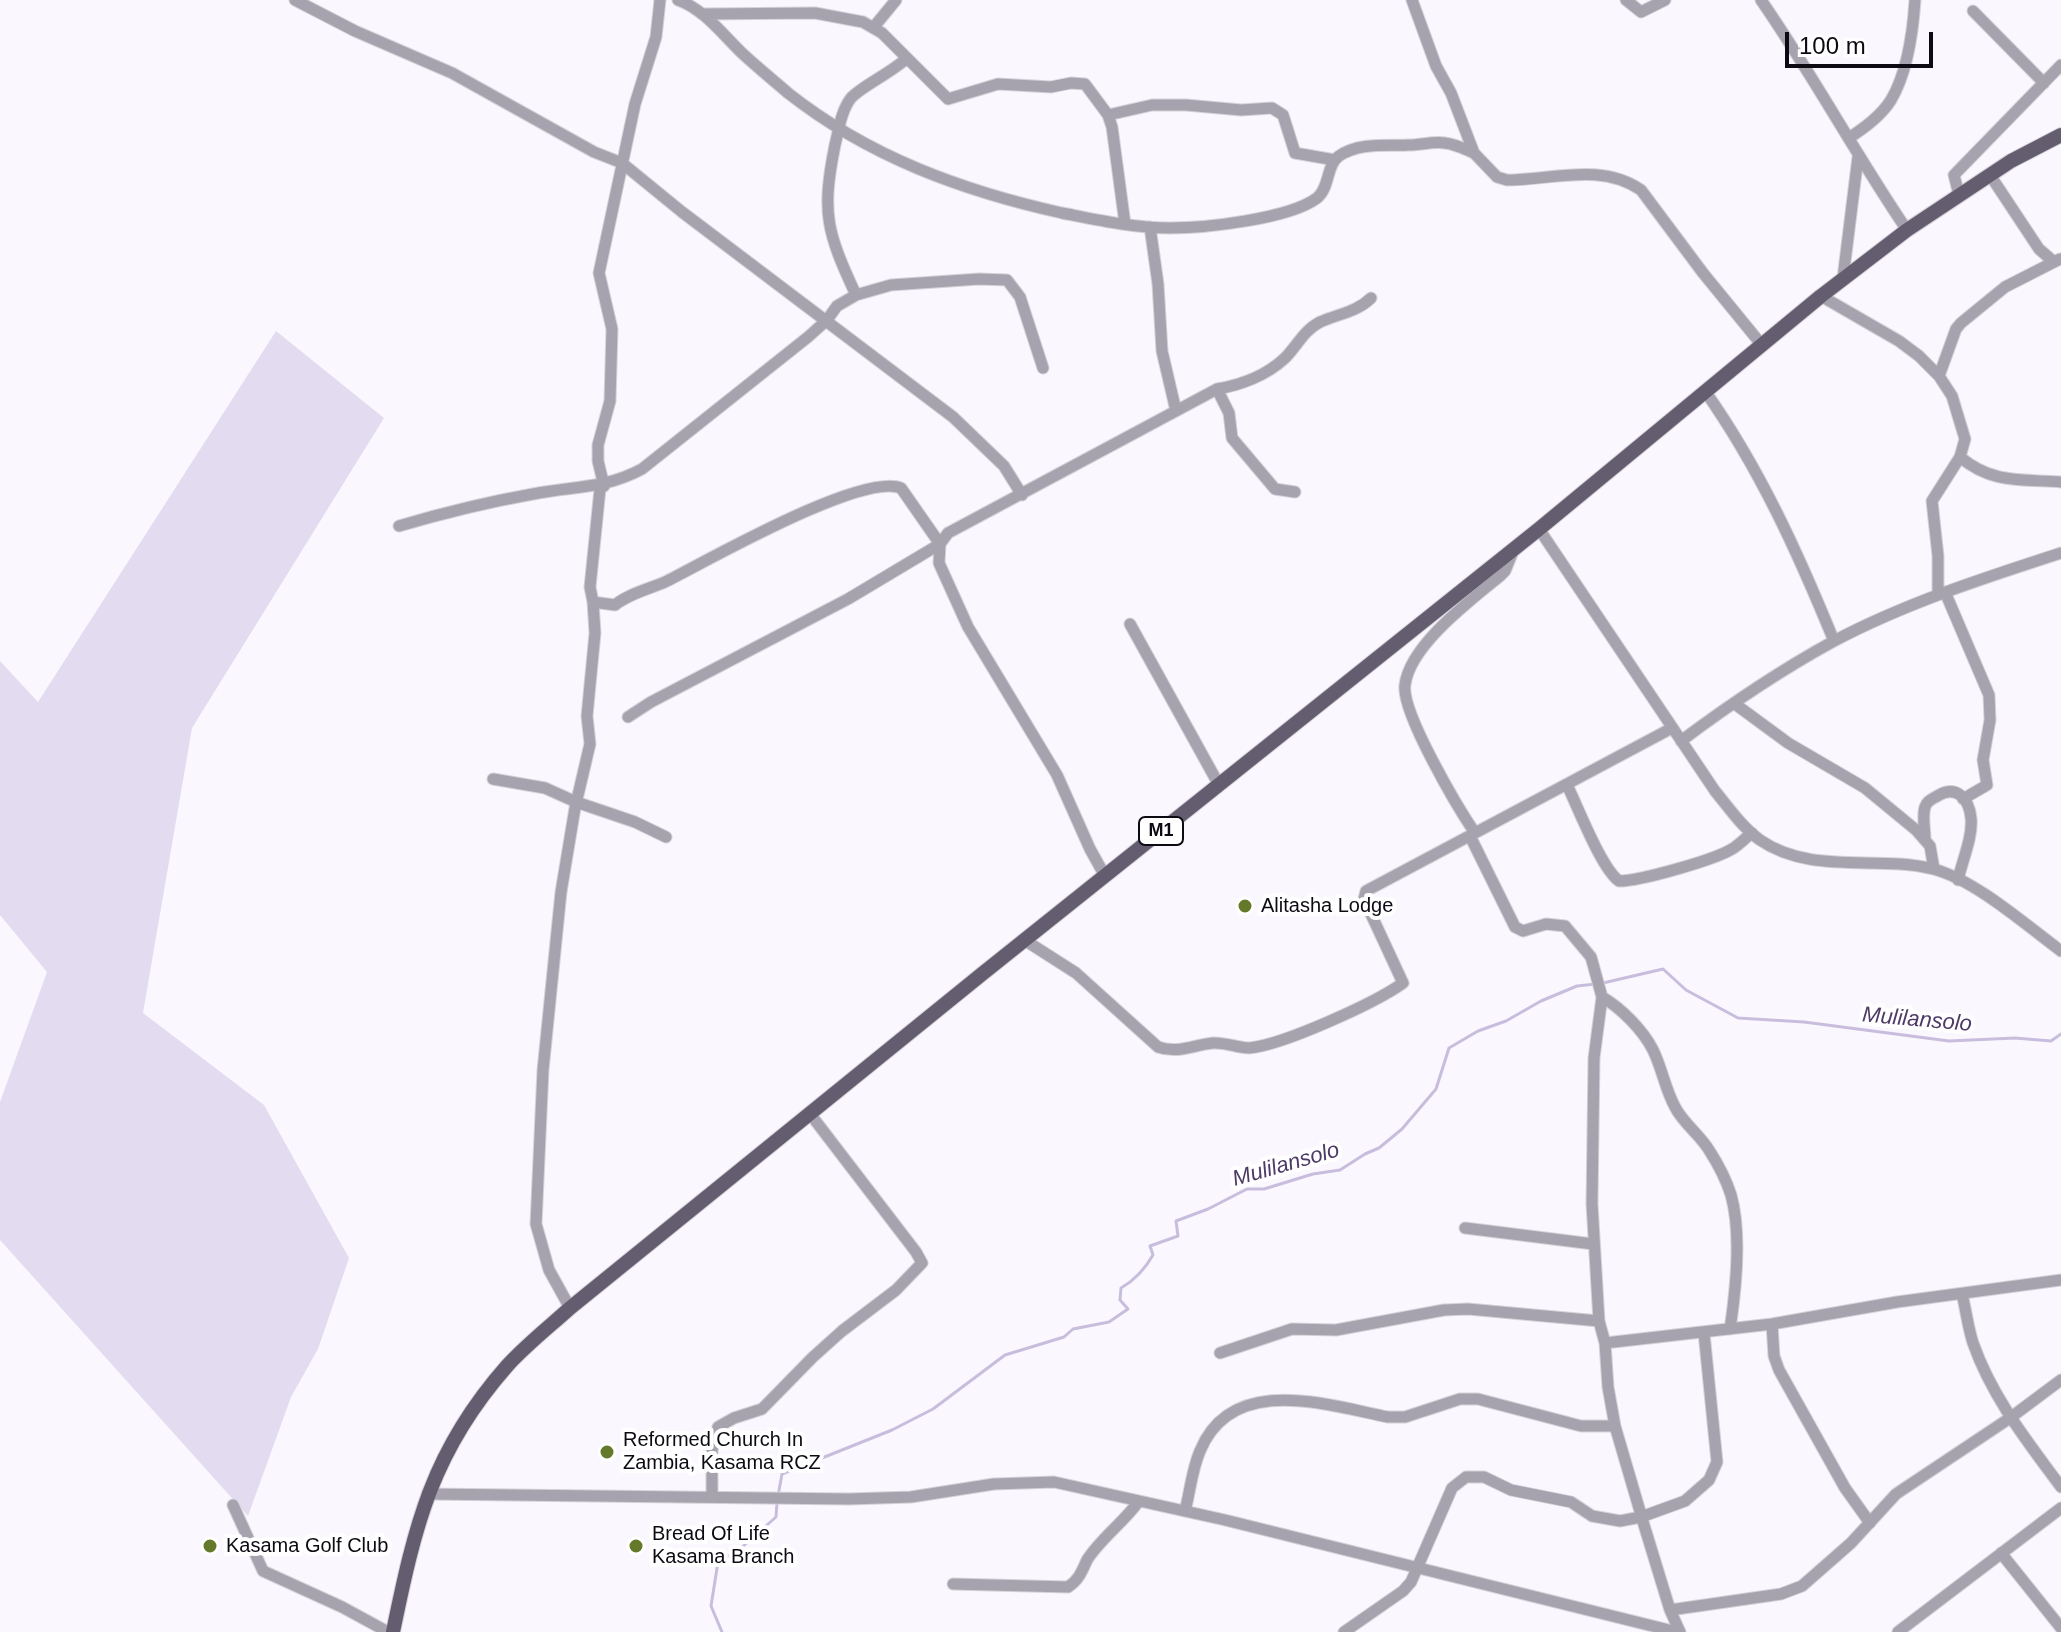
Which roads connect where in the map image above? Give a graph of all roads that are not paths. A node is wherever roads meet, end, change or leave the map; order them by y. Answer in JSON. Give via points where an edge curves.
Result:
{"nodes":[{"id":1,"x":295,"y":0,"type":"edge"},
{"id":2,"x":660,"y":0,"type":"edge"},
{"id":3,"x":678,"y":0,"type":"edge"},
{"id":4,"x":896,"y":0,"type":"edge"},
{"id":5,"x":1412,"y":0,"type":"edge"},
{"id":6,"x":1626,"y":0,"type":"edge"},
{"id":7,"x":1665,"y":0,"type":"edge"},
{"id":8,"x":1915,"y":0,"type":"edge"},
{"id":9,"x":1763,"y":1,"type":"edge"},
{"id":10,"x":1973,"y":11,"type":"dead end"},
{"id":11,"x":702,"y":14,"type":"junction"},
{"id":12,"x":873,"y":28,"type":"junction"},
{"id":13,"x":907,"y":58,"type":"junction"},
{"id":14,"x":2061,"y":65,"type":"edge"},
{"id":15,"x":2044,"y":83,"type":"junction"},
{"id":16,"x":1108,"y":115,"type":"junction"},
{"id":17,"x":839,"y":129,"type":"junction"},
{"id":18,"x":2061,"y":135,"type":"edge"},
{"id":19,"x":1849,"y":138,"type":"junction"},
{"id":20,"x":1474,"y":153,"type":"junction"},
{"id":21,"x":1858,"y":157,"type":"junction"},
{"id":22,"x":1335,"y":160,"type":"junction"},
{"id":23,"x":622,"y":163,"type":"junction"},
{"id":24,"x":1990,"y":175,"type":"junction"},
{"id":25,"x":1959,"y":195,"type":"junction"},
{"id":26,"x":1125,"y":224,"type":"junction"},
{"id":27,"x":1150,"y":227,"type":"junction"},
{"id":28,"x":1907,"y":230,"type":"junction"},
{"id":29,"x":2058,"y":260,"type":"edge"},
{"id":30,"x":1843,"y":278,"type":"junction"},
{"id":31,"x":856,"y":295,"type":"junction"},
{"id":32,"x":1821,"y":296,"type":"junction"},
{"id":33,"x":1371,"y":298,"type":"dead end"},
{"id":34,"x":827,"y":320,"type":"junction"},
{"id":35,"x":1761,"y":344,"type":"junction"},
{"id":36,"x":1043,"y":368,"type":"dead end"},
{"id":37,"x":1939,"y":376,"type":"junction"},
{"id":38,"x":1217,"y":389,"type":"junction"},
{"id":39,"x":1705,"y":391,"type":"junction"},
{"id":40,"x":1176,"y":411,"type":"junction"},
{"id":41,"x":1960,"y":457,"type":"junction"},
{"id":42,"x":2061,"y":482,"type":"edge"},
{"id":43,"x":604,"y":486,"type":"junction"},
{"id":44,"x":1295,"y":492,"type":"dead end"},
{"id":45,"x":1022,"y":495,"type":"junction"},
{"id":46,"x":399,"y":526,"type":"dead end"},
{"id":47,"x":1539,"y":529,"type":"junction"},
{"id":48,"x":940,"y":544,"type":"junction"},
{"id":49,"x":1514,"y":549,"type":"junction"},
{"id":50,"x":2061,"y":553,"type":"edge"},
{"id":51,"x":1941,"y":594,"type":"junction"},
{"id":52,"x":593,"y":602,"type":"junction"},
{"id":53,"x":1130,"y":624,"type":"dead end"},
{"id":54,"x":1834,"y":641,"type":"junction"},
{"id":55,"x":1735,"y":704,"type":"junction"},
{"id":56,"x":628,"y":717,"type":"dead end"},
{"id":57,"x":1672,"y":728,"type":"junction"},
{"id":58,"x":1681,"y":741,"type":"junction"},
{"id":59,"x":493,"y":779,"type":"dead end"},
{"id":60,"x":1219,"y":785,"type":"junction"},
{"id":61,"x":1567,"y":785,"type":"junction"},
{"id":62,"x":1963,"y":799,"type":"junction"},
{"id":63,"x":576,"y":802,"type":"junction"},
{"id":64,"x":1752,"y":833,"type":"junction"},
{"id":65,"x":1472,"y":835,"type":"junction"},
{"id":66,"x":666,"y":837,"type":"dead end"},
{"id":67,"x":1925,"y":839,"type":"junction"},
{"id":68,"x":1934,"y":869,"type":"junction"},
{"id":69,"x":1105,"y":876,"type":"junction"},
{"id":70,"x":1958,"y":880,"type":"junction"},
{"id":71,"x":1026,"y":941,"type":"junction"},
{"id":72,"x":2061,"y":951,"type":"edge"},
{"id":73,"x":1601,"y":989,"type":"junction"},
{"id":74,"x":811,"y":1115,"type":"junction"},
{"id":75,"x":1465,"y":1228,"type":"dead end"},
{"id":76,"x":1593,"y":1244,"type":"junction"},
{"id":77,"x":2061,"y":1280,"type":"edge"},
{"id":78,"x":1962,"y":1294,"type":"junction"},
{"id":79,"x":570,"y":1308,"type":"junction"},
{"id":80,"x":1599,"y":1321,"type":"junction"},
{"id":81,"x":1772,"y":1324,"type":"junction"},
{"id":82,"x":1730,"y":1329,"type":"junction"},
{"id":83,"x":1704,"y":1333,"type":"junction"},
{"id":84,"x":1605,"y":1343,"type":"junction"},
{"id":85,"x":1220,"y":1353,"type":"dead end"},
{"id":86,"x":2061,"y":1380,"type":"edge"},
{"id":87,"x":2010,"y":1418,"type":"junction"},
{"id":88,"x":1615,"y":1426,"type":"junction"},
{"id":89,"x":2061,"y":1487,"type":"edge"},
{"id":90,"x":427,"y":1494,"type":"junction"},
{"id":91,"x":712,"y":1497,"type":"junction"},
{"id":92,"x":1139,"y":1501,"type":"junction"},
{"id":93,"x":233,"y":1505,"type":"dead end"},
{"id":94,"x":2061,"y":1508,"type":"edge"},
{"id":95,"x":1185,"y":1511,"type":"junction"},
{"id":96,"x":1641,"y":1517,"type":"junction"},
{"id":97,"x":1870,"y":1523,"type":"junction"},
{"id":98,"x":2001,"y":1553,"type":"junction"},
{"id":99,"x":1417,"y":1568,"type":"junction"},
{"id":100,"x":953,"y":1584,"type":"dead end"},
{"id":101,"x":1670,"y":1610,"type":"junction"},
{"id":102,"x":2061,"y":1628,"type":"edge"},
{"id":103,"x":390,"y":1632,"type":"edge"},
{"id":104,"x":1344,"y":1632,"type":"edge"},
{"id":105,"x":1678,"y":1632,"type":"edge"},
{"id":106,"x":1898,"y":1632,"type":"edge"}],
"edges":[{"from":1,"to":23,"type":"street","via":[[452,73]]},
{"from":2,"to":23,"type":"street","via":[[656,37]]},
{"from":3,"to":11,"type":"street"},
{"from":4,"to":12,"type":"street"},
{"from":5,"to":20,"type":"street"},
{"from":6,"to":7,"type":"street","via":[[1641,12]]},
{"from":8,"to":19,"type":"street","via":[[1891,100]]},
{"from":9,"to":19,"type":"street"},
{"from":10,"to":15,"type":"street"},
{"from":11,"to":12,"type":"street","via":[[833,15]]},
{"from":11,"to":17,"type":"street","via":[[789,94]]},
{"from":12,"to":13,"type":"street"},
{"from":13,"to":16,"type":"street","via":[[948,99],[998,84],[1051,87],[1080,82]]},
{"from":13,"to":17,"type":"street","via":[[854,95]]},
{"from":14,"to":15,"type":"street"},
{"from":15,"to":25,"type":"street","via":[[1954,175]]},
{"from":16,"to":22,"type":"street","via":[[1152,105],[1272,108],[1283,115],[1295,153]]},
{"from":16,"to":26,"type":"street"},
{"from":17,"to":26,"type":"street","via":[[923,173],[989,195]]},
{"from":17,"to":31,"type":"street","via":[[827,213]]},
{"from":18,"to":24,"type":"main road","number":"M1"},
{"from":19,"to":21,"type":"street"},
{"from":20,"to":22,"type":"street","via":[[1437,142],[1367,146]]},
{"from":20,"to":35,"type":"street","via":[[1497,177],[1507,180],[1572,173],[1630,182]]},
{"from":21,"to":28,"type":"street"},
{"from":21,"to":30,"type":"street"},
{"from":22,"to":27,"type":"street","via":[[1323,191],[1304,205],[1234,223]]},
{"from":23,"to":34,"type":"street"},
{"from":23,"to":43,"type":"street","via":[[599,273],[612,329],[610,401],[598,445]]},
{"from":24,"to":25,"type":"main road","number":"M1"},
{"from":24,"to":29,"type":"street","via":[[2039,249]]},
{"from":25,"to":28,"type":"main road","number":"M1"},
{"from":26,"to":27,"type":"street"},
{"from":27,"to":40,"type":"street","via":[[1162,351]]},
{"from":28,"to":30,"type":"main road","number":"M1"},
{"from":29,"to":37,"type":"street","via":[[1995,293],[1961,323]]},
{"from":30,"to":32,"type":"main road","number":"M1"},
{"from":31,"to":34,"type":"street","via":[[837,306]]},
{"from":31,"to":36,"type":"street","via":[[891,285],[1007,280],[1020,297]]},
{"from":32,"to":35,"type":"main road","number":"M1"},
{"from":32,"to":37,"type":"street","via":[[1899,341]]},
{"from":33,"to":38,"type":"street","via":[[1316,324],[1285,358],[1262,373]]},
{"from":34,"to":43,"type":"street","via":[[642,469]]},
{"from":34,"to":45,"type":"street","via":[[953,417],[1004,466]]},
{"from":35,"to":39,"type":"main road","number":"M1"},
{"from":37,"to":41,"type":"street","via":[[1964,429]]},
{"from":38,"to":40,"type":"street"},
{"from":38,"to":44,"type":"street","via":[[1229,413],[1232,438],[1275,489]]},
{"from":39,"to":47,"type":"main road","number":"M1"},
{"from":39,"to":54,"type":"street","via":[[1767,488]]},
{"from":40,"to":45,"type":"street"},
{"from":41,"to":42,"type":"street","via":[[1991,477]]},
{"from":41,"to":51,"type":"street","via":[[1932,501]]},
{"from":43,"to":46,"type":"street","via":[[529,495]]},
{"from":43,"to":52,"type":"street","via":[[590,587]]},
{"from":45,"to":48,"type":"street","via":[[948,533]]},
{"from":47,"to":49,"type":"main road","number":"M1"},
{"from":47,"to":57,"type":"street"},
{"from":48,"to":52,"type":"street","via":[[901,488],[878,486],[786,521],[615,605]]},
{"from":48,"to":56,"type":"street"},
{"from":48,"to":69,"type":"street","via":[[939,563],[968,627],[1057,775]]},
{"from":49,"to":60,"type":"main road","number":"M1"},
{"from":49,"to":65,"type":"street","via":[[1505,571],[1423,647],[1405,682],[1411,714]]},
{"from":50,"to":51,"type":"street"},
{"from":51,"to":54,"type":"street"},
{"from":51,"to":62,"type":"street","via":[[1985,683],[1991,708],[1983,753],[1987,785]]},
{"from":52,"to":63,"type":"street","via":[[590,744]]},
{"from":53,"to":60,"type":"street"},
{"from":54,"to":55,"type":"street"},
{"from":55,"to":58,"type":"street"},
{"from":55,"to":67,"type":"street","via":[[1865,788]]},
{"from":57,"to":58,"type":"street"},
{"from":57,"to":61,"type":"street"},
{"from":58,"to":64,"type":"street"},
{"from":59,"to":63,"type":"street","via":[[545,788]]},
{"from":60,"to":69,"type":"main road","number":"M1"},
{"from":61,"to":64,"type":"street","via":[[1619,881],[1705,861]]},
{"from":61,"to":65,"type":"street"},
{"from":62,"to":67,"type":"street","via":[[1953,790],[1927,802]]},
{"from":62,"to":70,"type":"street","via":[[1971,826]]},
{"from":63,"to":66,"type":"street"},
{"from":63,"to":79,"type":"street","via":[[543,1070],[536,1224],[549,1270]]},
{"from":64,"to":68,"type":"street","via":[[1796,857]]},
{"from":65,"to":71,"type":"street","via":[[1363,895],[1403,983],[1362,1007],[1265,1044],[1248,1048],[1217,1043],[1171,1051],[1158,1047],[1076,973]]},
{"from":65,"to":73,"type":"street","via":[[1515,927],[1523,931],[1546,924],[1565,926],[1591,957]]},
{"from":67,"to":68,"type":"street"},
{"from":68,"to":70,"type":"street"},
{"from":69,"to":71,"type":"main road","number":"M1"},
{"from":70,"to":72,"type":"street"},
{"from":71,"to":74,"type":"main road","number":"M1"},
{"from":73,"to":76,"type":"street","via":[[1594,1058]]},
{"from":73,"to":82,"type":"street","via":[[1652,1049],[1677,1112],[1695,1129],[1724,1177],[1735,1227]]},
{"from":74,"to":79,"type":"main road","number":"M1"},
{"from":74,"to":91,"type":"street","via":[[922,1263],[813,1357],[762,1409],[718,1427],[712,1450]]},
{"from":75,"to":76,"type":"street"},
{"from":76,"to":80,"type":"street"},
{"from":77,"to":78,"type":"street"},
{"from":78,"to":81,"type":"street"},
{"from":78,"to":87,"type":"street","via":[[1973,1342]]},
{"from":79,"to":90,"type":"main road","number":"M1","via":[[487,1391],[449,1448]]},
{"from":80,"to":84,"type":"street"},
{"from":80,"to":85,"type":"street","via":[[1444,1310],[1336,1330],[1292,1329]]},
{"from":81,"to":82,"type":"street"},
{"from":81,"to":97,"type":"street","via":[[1779,1370]]},
{"from":82,"to":83,"type":"street"},
{"from":83,"to":84,"type":"street"},
{"from":83,"to":96,"type":"street","via":[[1714,1472],[1685,1501]]},
{"from":84,"to":88,"type":"street"},
{"from":86,"to":87,"type":"street"},
{"from":87,"to":89,"type":"street"},
{"from":87,"to":97,"type":"street","via":[[1896,1494]]},
{"from":88,"to":95,"type":"street","via":[[1581,1426],[1478,1399],[1460,1399],[1405,1417],[1287,1398],[1262,1400],[1224,1418],[1212,1432],[1200,1450]]},
{"from":88,"to":96,"type":"street"},
{"from":90,"to":91,"type":"street"},
{"from":90,"to":103,"type":"main road","number":"M1"},
{"from":91,"to":92,"type":"street","via":[[911,1497],[994,1484],[1054,1482]]},
{"from":92,"to":95,"type":"street"},
{"from":92,"to":100,"type":"street","via":[[1068,1587]]},
{"from":93,"to":103,"type":"street","via":[[263,1571]]},
{"from":94,"to":98,"type":"street"},
{"from":95,"to":99,"type":"street"},
{"from":96,"to":99,"type":"street","via":[[1620,1521],[1592,1516],[1571,1502],[1511,1490],[1484,1477],[1466,1477],[1452,1488]]},
{"from":96,"to":101,"type":"street"},
{"from":97,"to":101,"type":"street","via":[[1802,1586],[1781,1594]]},
{"from":98,"to":102,"type":"street"},
{"from":98,"to":106,"type":"street"},
{"from":99,"to":104,"type":"street","via":[[1403,1591]]},
{"from":99,"to":105,"type":"street"},
{"from":101,"to":105,"type":"street"}]}
